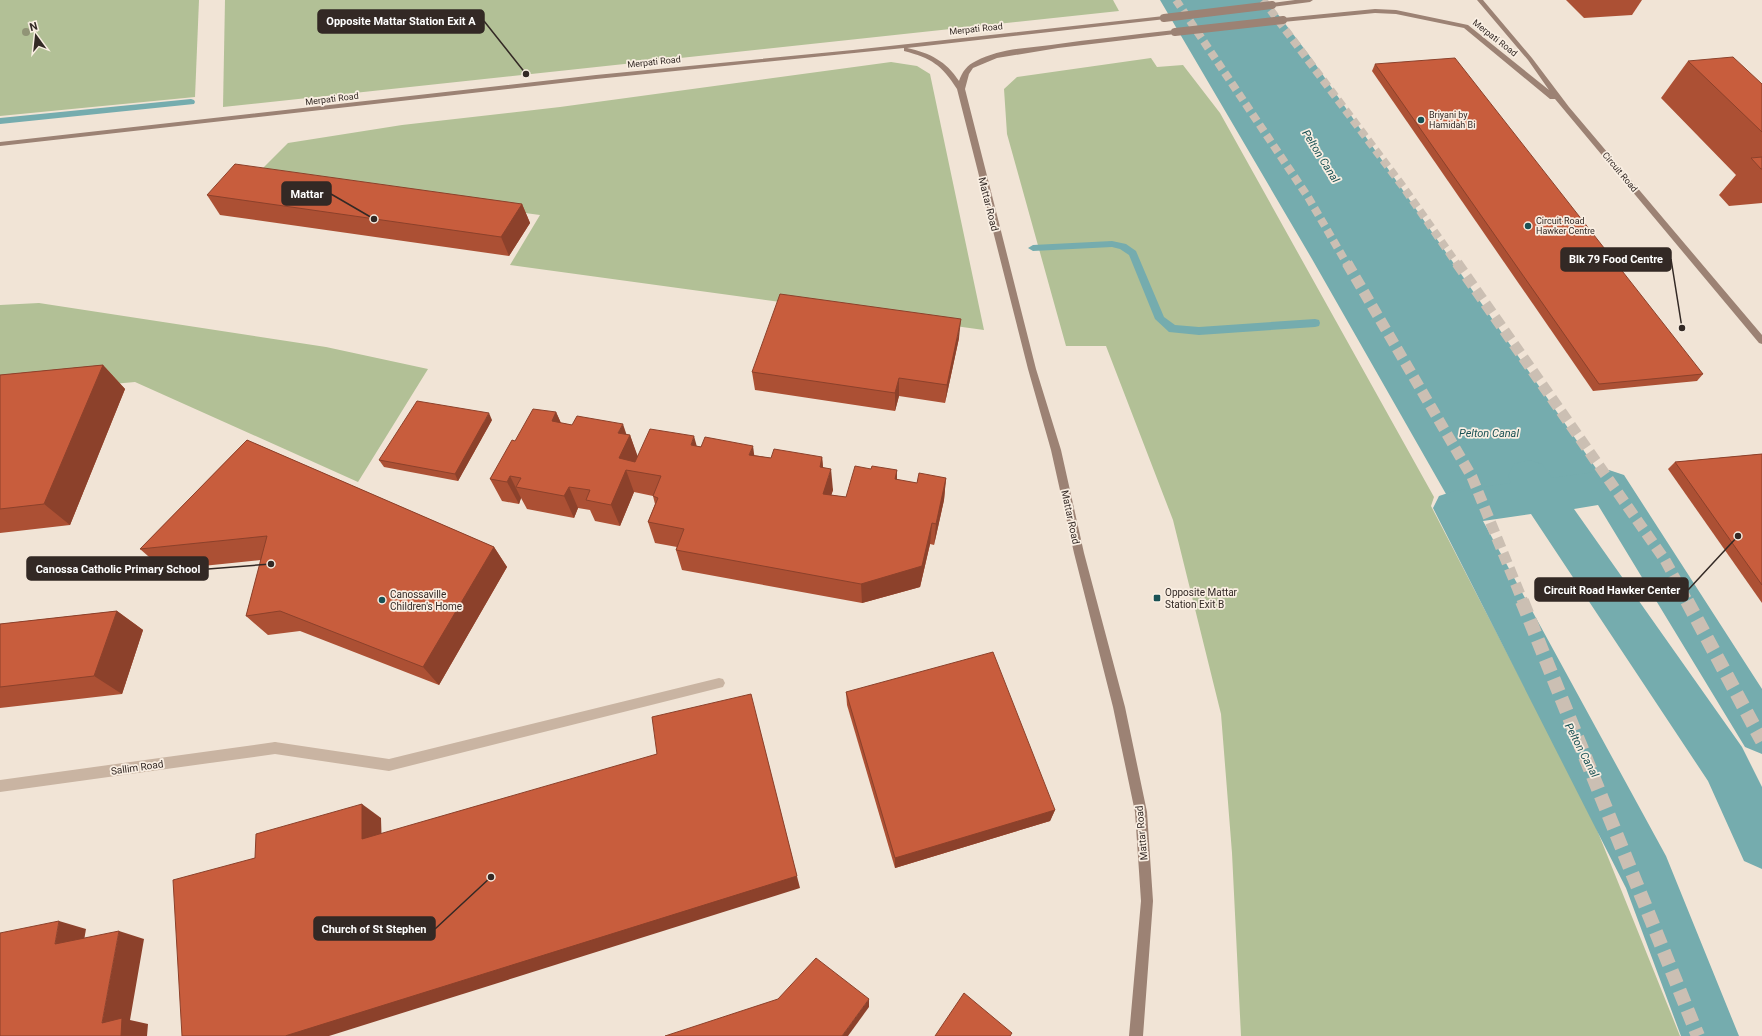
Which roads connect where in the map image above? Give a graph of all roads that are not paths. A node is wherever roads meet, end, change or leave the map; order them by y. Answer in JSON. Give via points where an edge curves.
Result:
{"nodes":[{"id":1,"x":1310,"y":0,"type":"edge"},
{"id":2,"x":1480,"y":0,"type":"edge"},
{"id":3,"x":892,"y":48,"type":"junction"},
{"id":4,"x":961,"y":89,"type":"junction"},
{"id":5,"x":1566,"y":109,"type":"junction"},
{"id":6,"x":0,"y":144,"type":"edge"},
{"id":7,"x":1762,"y":341,"type":"edge"},
{"id":8,"x":719,"y":683,"type":"dead end"},
{"id":9,"x":0,"y":786,"type":"edge"},
{"id":10,"x":1136,"y":1036,"type":"edge"}],
"edges":[{"from":1,"to":3,"type":"street","name":"Merpati Road","bridge":true},
{"from":2,"to":5,"type":"street","name":"Circuit Road","via":[[1530,59]]},
{"from":3,"to":4,"type":"street","name":"Mattar Road","via":[[933,57],[950,72]]},
{"from":3,"to":6,"type":"street","name":"Merpati Road","via":[[596,77]]},
{"from":4,"to":5,"type":"street","name":"Merpati Road","bridge":true,"via":[[969,68],[979,62],[1010,53],[1066,44],[1375,11],[1396,12],[1466,26]]},
{"from":4,"to":10,"type":"street","name":"Mattar Road","via":[[1032,369],[1056,450],[1079,553],[1119,707],[1141,812],[1147,902]]},
{"from":5,"to":7,"type":"street","name":"Circuit Road"},
{"from":8,"to":9,"type":"street","name":"Sallim Road","via":[[389,765],[275,748]]}]}
